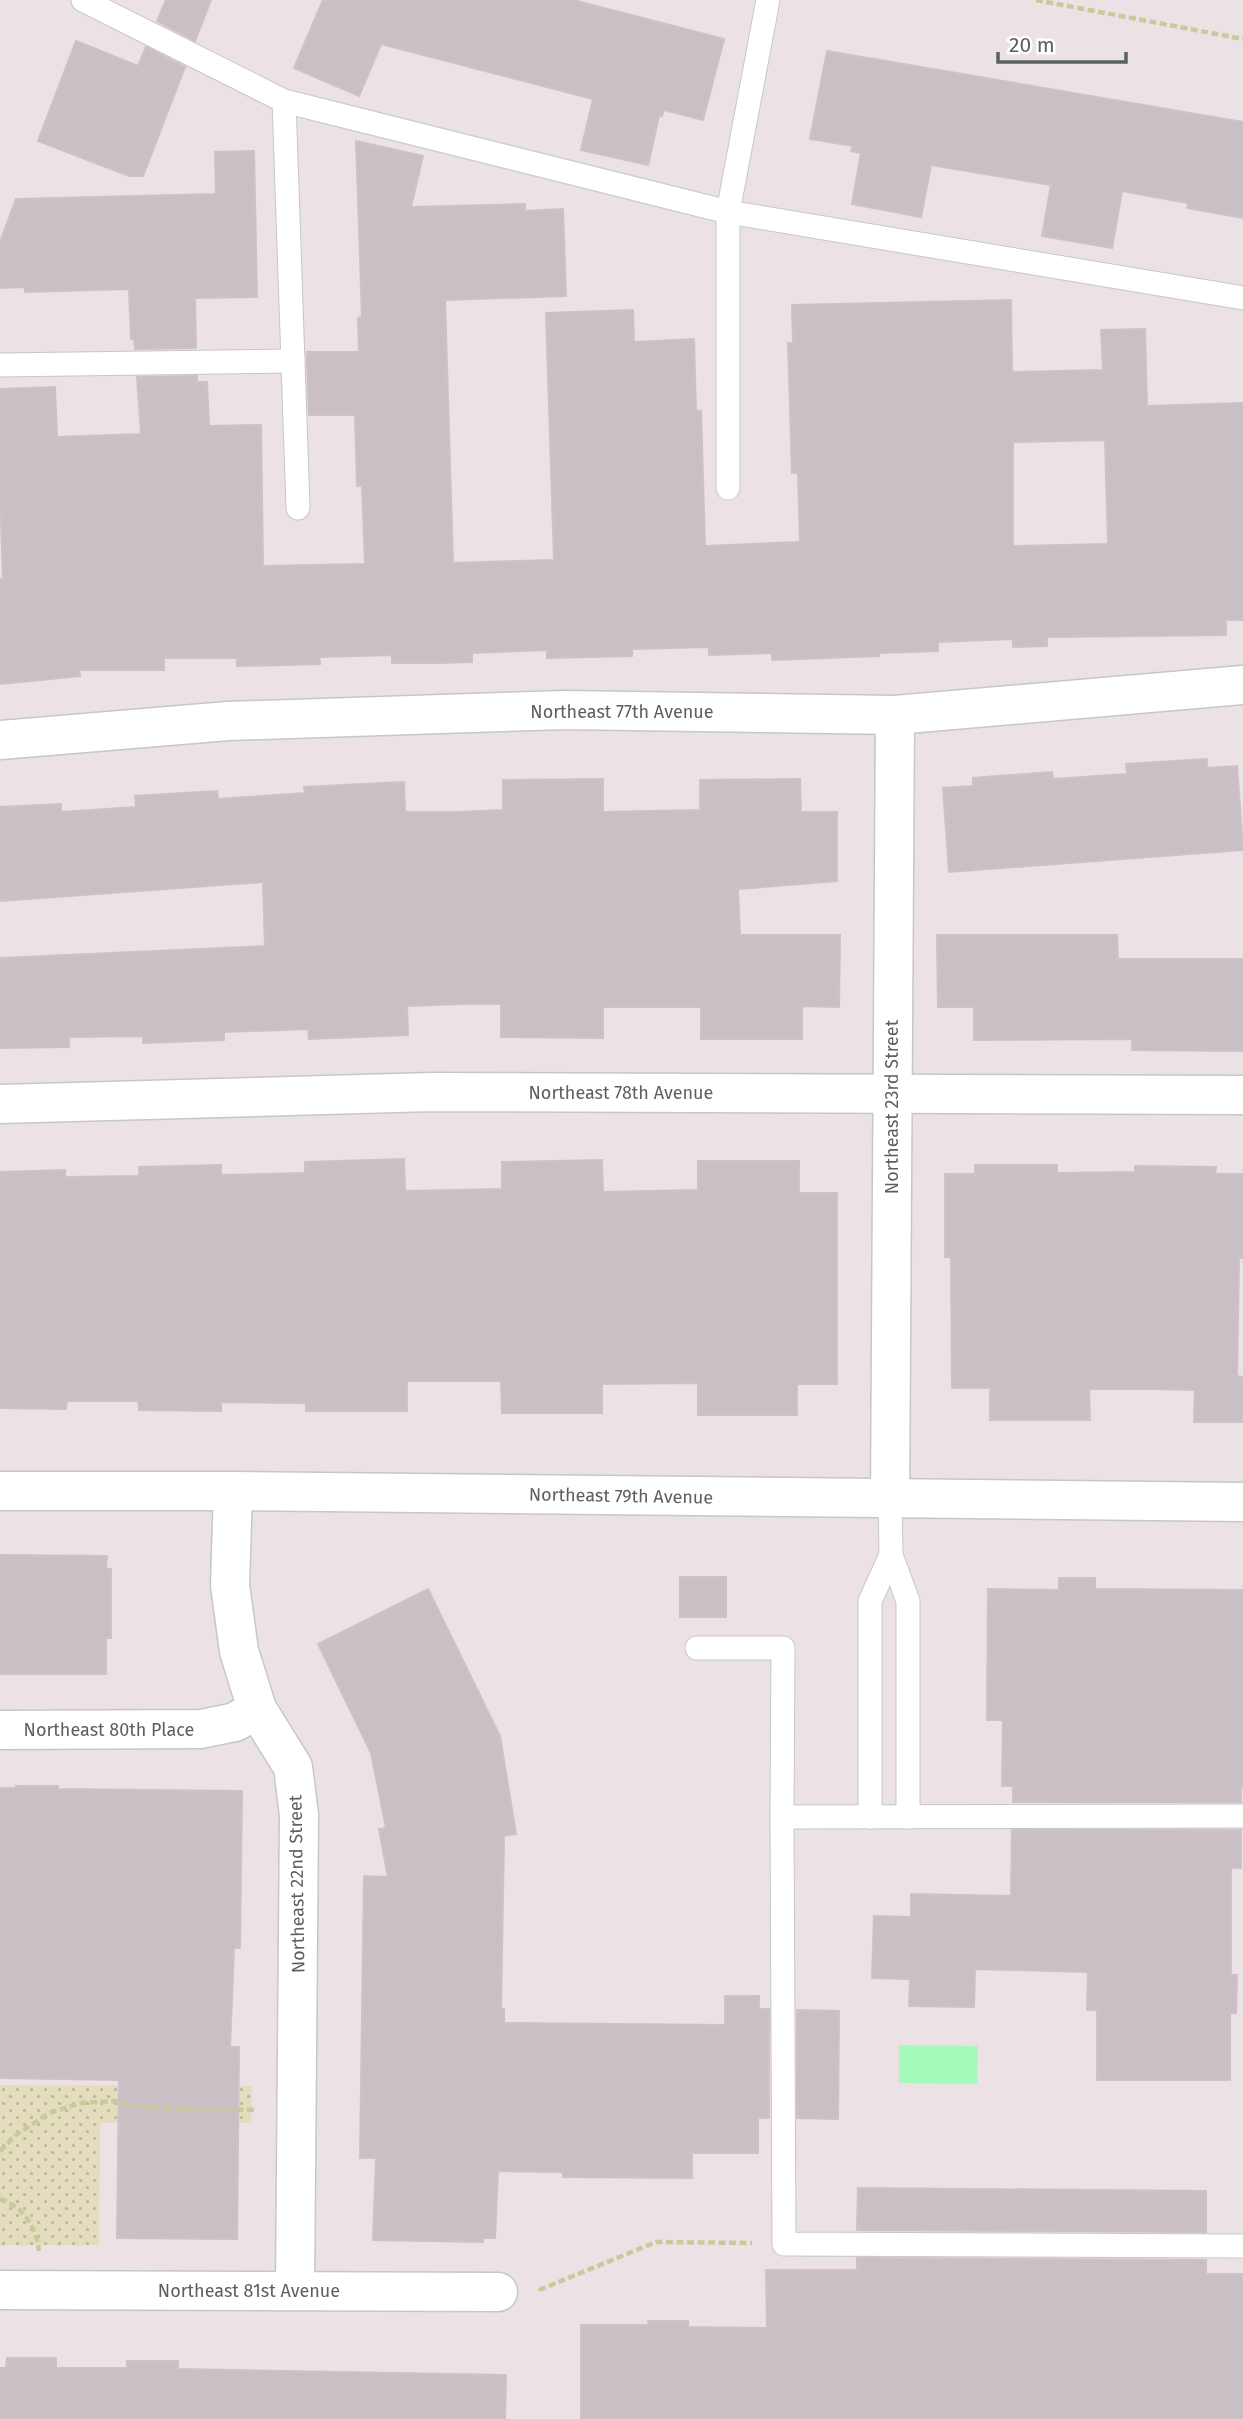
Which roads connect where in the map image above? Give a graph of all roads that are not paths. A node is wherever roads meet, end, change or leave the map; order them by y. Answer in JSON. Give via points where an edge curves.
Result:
{"nodes":[{"id":1,"x":83,"y":0,"type":"edge"},
{"id":2,"x":768,"y":0,"type":"edge"},
{"id":3,"x":284,"y":101,"type":"junction"},
{"id":4,"x":728,"y":212,"type":"junction"},
{"id":5,"x":1243,"y":298,"type":"edge"},
{"id":6,"x":293,"y":361,"type":"junction"},
{"id":7,"x":0,"y":365,"type":"edge"},
{"id":8,"x":728,"y":488,"type":"dead end"},
{"id":9,"x":298,"y":508,"type":"dead end"},
{"id":10,"x":1243,"y":685,"type":"edge"},
{"id":11,"x":895,"y":715,"type":"junction"},
{"id":12,"x":0,"y":740,"type":"edge"},
{"id":13,"x":892,"y":1095,"type":"junction"},
{"id":14,"x":1243,"y":1095,"type":"edge"},
{"id":15,"x":0,"y":1104,"type":"edge"},
{"id":16,"x":0,"y":1491,"type":"edge"},
{"id":17,"x":233,"y":1491,"type":"junction"},
{"id":18,"x":890,"y":1500,"type":"junction"},
{"id":19,"x":1243,"y":1502,"type":"edge"},
{"id":20,"x":891,"y":1555,"type":"junction"},
{"id":21,"x":697,"y":1648,"type":"dead end"},
{"id":22,"x":257,"y":1709,"type":"junction"},
{"id":23,"x":0,"y":1730,"type":"edge"},
{"id":24,"x":1243,"y":1816,"type":"edge"},
{"id":25,"x":782,"y":1817,"type":"junction"},
{"id":26,"x":870,"y":1817,"type":"junction"},
{"id":27,"x":908,"y":1817,"type":"junction"},
{"id":28,"x":1243,"y":2246,"type":"edge"},
{"id":29,"x":0,"y":2290,"type":"edge"},
{"id":30,"x":295,"y":2290,"type":"junction"},
{"id":31,"x":498,"y":2292,"type":"road end"}],
"edges":[{"from":1,"to":3,"type":"lane"},
{"from":2,"to":4,"type":"lane"},
{"from":3,"to":4,"type":"lane"},
{"from":3,"to":6,"type":"lane"},
{"from":4,"to":5,"type":"lane"},
{"from":4,"to":8,"type":"lane"},
{"from":6,"to":7,"type":"lane"},
{"from":6,"to":9,"type":"lane"},
{"from":10,"to":11,"type":"street","name":"Northeast 77th Avenue"},
{"from":11,"to":12,"type":"street","name":"Northeast 77th Avenue","via":[[565,709],[228,721]]},
{"from":11,"to":13,"type":"street","name":"Northeast 23rd Street"},
{"from":13,"to":14,"type":"street","name":"Northeast 78th Avenue"},
{"from":13,"to":15,"type":"street","name":"Northeast 78th Avenue","via":[[432,1092]]},
{"from":13,"to":18,"type":"street","name":"Northeast 23rd Street"},
{"from":16,"to":17,"type":"street","name":"Northeast 79th Avenue"},
{"from":17,"to":18,"type":"street","name":"Northeast 79th Avenue"},
{"from":17,"to":22,"type":"street","name":"Northeast 22nd Street","via":[[230,1585],[239,1651]]},
{"from":18,"to":19,"type":"street","name":"Northeast 79th Avenue"},
{"from":18,"to":20,"type":"lane"},
{"from":20,"to":26,"type":"lane","via":[[870,1601]]},
{"from":20,"to":27,"type":"lane","via":[[908,1601]]},
{"from":21,"to":25,"type":"lane","via":[[783,1648]]},
{"from":22,"to":23,"type":"street","name":"Northeast 80th Place","via":[[234,1722],[201,1730]]},
{"from":22,"to":30,"type":"street","name":"Northeast 22nd Street","via":[[293,1767],[299,1815]]},
{"from":24,"to":27,"type":"lane"},
{"from":25,"to":26,"type":"lane"},
{"from":25,"to":28,"type":"lane","via":[[784,2244]]},
{"from":26,"to":27,"type":"lane"},
{"from":29,"to":30,"type":"street","name":"Northeast 81st Avenue"},
{"from":30,"to":31,"type":"street","name":"Northeast 81st Avenue"}]}
